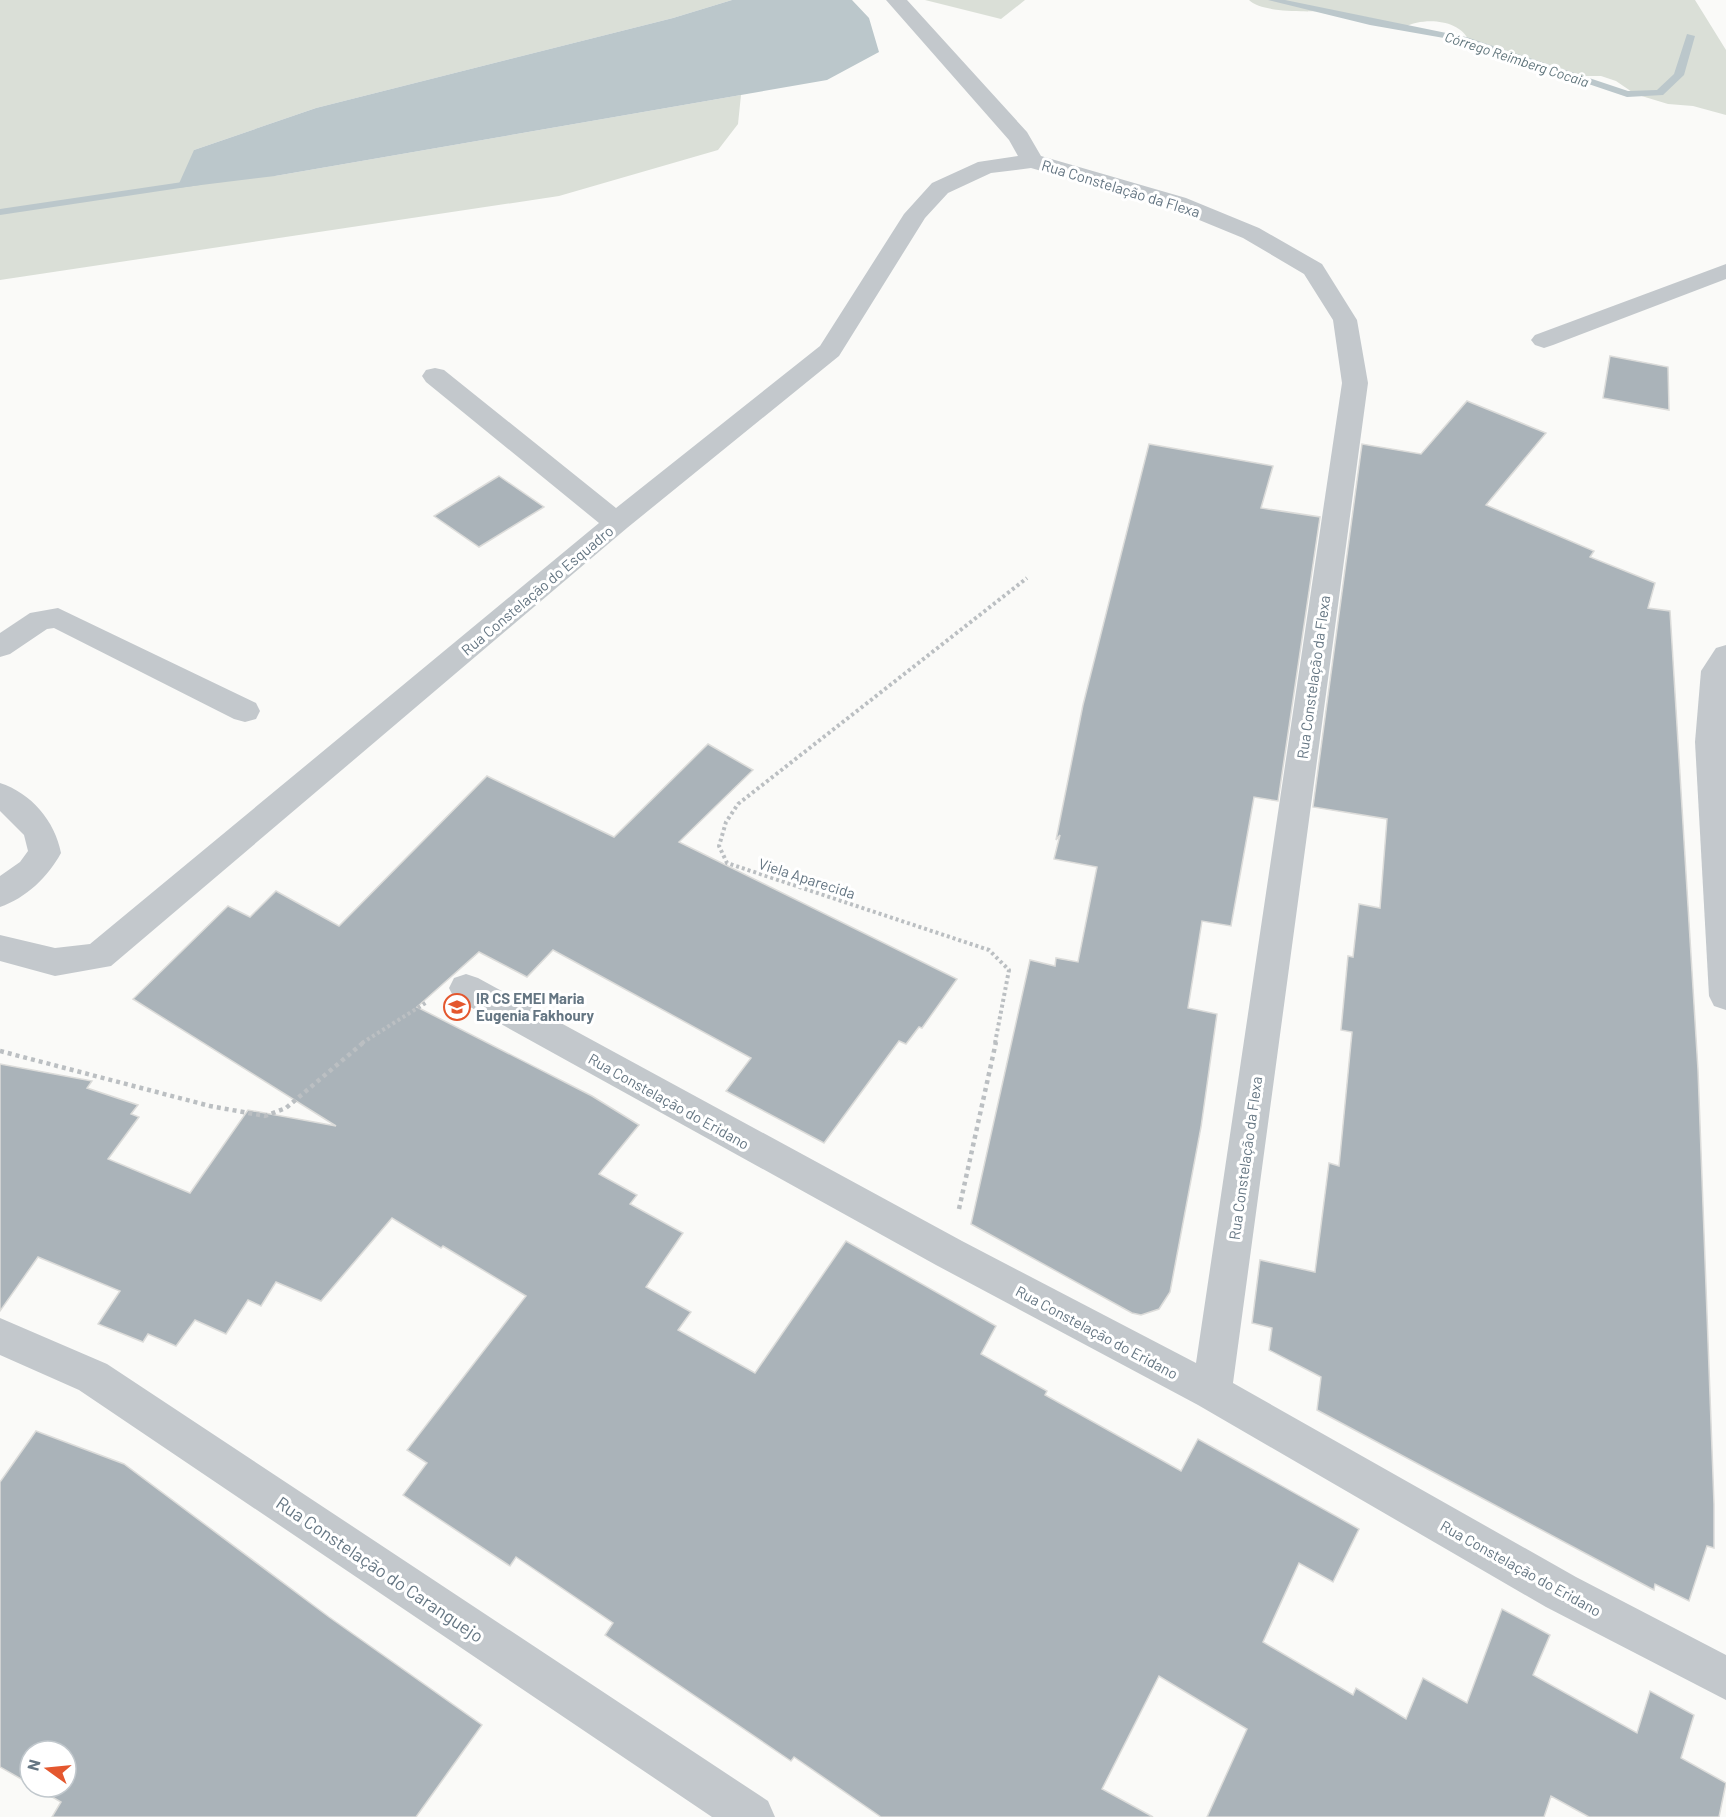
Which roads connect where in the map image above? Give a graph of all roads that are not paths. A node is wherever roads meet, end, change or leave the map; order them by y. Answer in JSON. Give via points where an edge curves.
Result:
{"nodes":[{"id":1,"x":896,"y":0,"type":"edge"},
{"id":2,"x":1032,"y":161,"type":"junction"},
{"id":3,"x":1726,"y":271,"type":"edge"},
{"id":4,"x":1544,"y":340,"type":"dead end"},
{"id":5,"x":435,"y":376,"type":"dead end"},
{"id":6,"x":617,"y":522,"type":"junction"},
{"id":7,"x":0,"y":647,"type":"edge"},
{"id":8,"x":1726,"y":654,"type":"edge"},
{"id":9,"x":245,"y":711,"type":"dead end"},
{"id":10,"x":0,"y":795,"type":"edge"},
{"id":11,"x":0,"y":894,"type":"edge"},
{"id":12,"x":0,"y":948,"type":"edge"},
{"id":13,"x":465,"y":988,"type":"road end"},
{"id":14,"x":1726,"y":996,"type":"edge"},
{"id":15,"x":0,"y":1336,"type":"edge"},
{"id":16,"x":1212,"y":1392,"type":"junction"},
{"id":17,"x":1726,"y":1678,"type":"edge"},
{"id":18,"x":752,"y":1817,"type":"edge"}],
"edges":[{"from":1,"to":2,"type":"street","via":[[1019,137]]},
{"from":2,"to":6,"type":"street","name":"Rua Constelação do Esquadro","via":[[986,167],[939,188],[885,260],[830,351]]},
{"from":2,"to":16,"type":"street","name":"Rua Constelação da Flexa","via":[[1178,203],[1251,233],[1313,269],[1345,320],[1355,383]]},
{"from":3,"to":4,"type":"street"},
{"from":5,"to":6,"type":"street"},
{"from":6,"to":12,"type":"street","name":"Rua Constelação do Esquadro","via":[[99,956],[55,962]]},
{"from":7,"to":9,"type":"street","via":[[40,620],[58,618]]},
{"from":8,"to":14,"type":"street","via":[[1716,671],[1710,742]]},
{"from":10,"to":11,"type":"street","via":[[24,810],[44,842],[45,853],[31,871]]},
{"from":13,"to":16,"type":"street","name":"Rua Constelação do Eridano"},
{"from":15,"to":18,"type":"street","name":"Rua Constelação do Caranguejo","via":[[93,1377]]},
{"from":16,"to":17,"type":"street","name":"Rua Constelação do Eridano","via":[[1561,1592]]}]}
